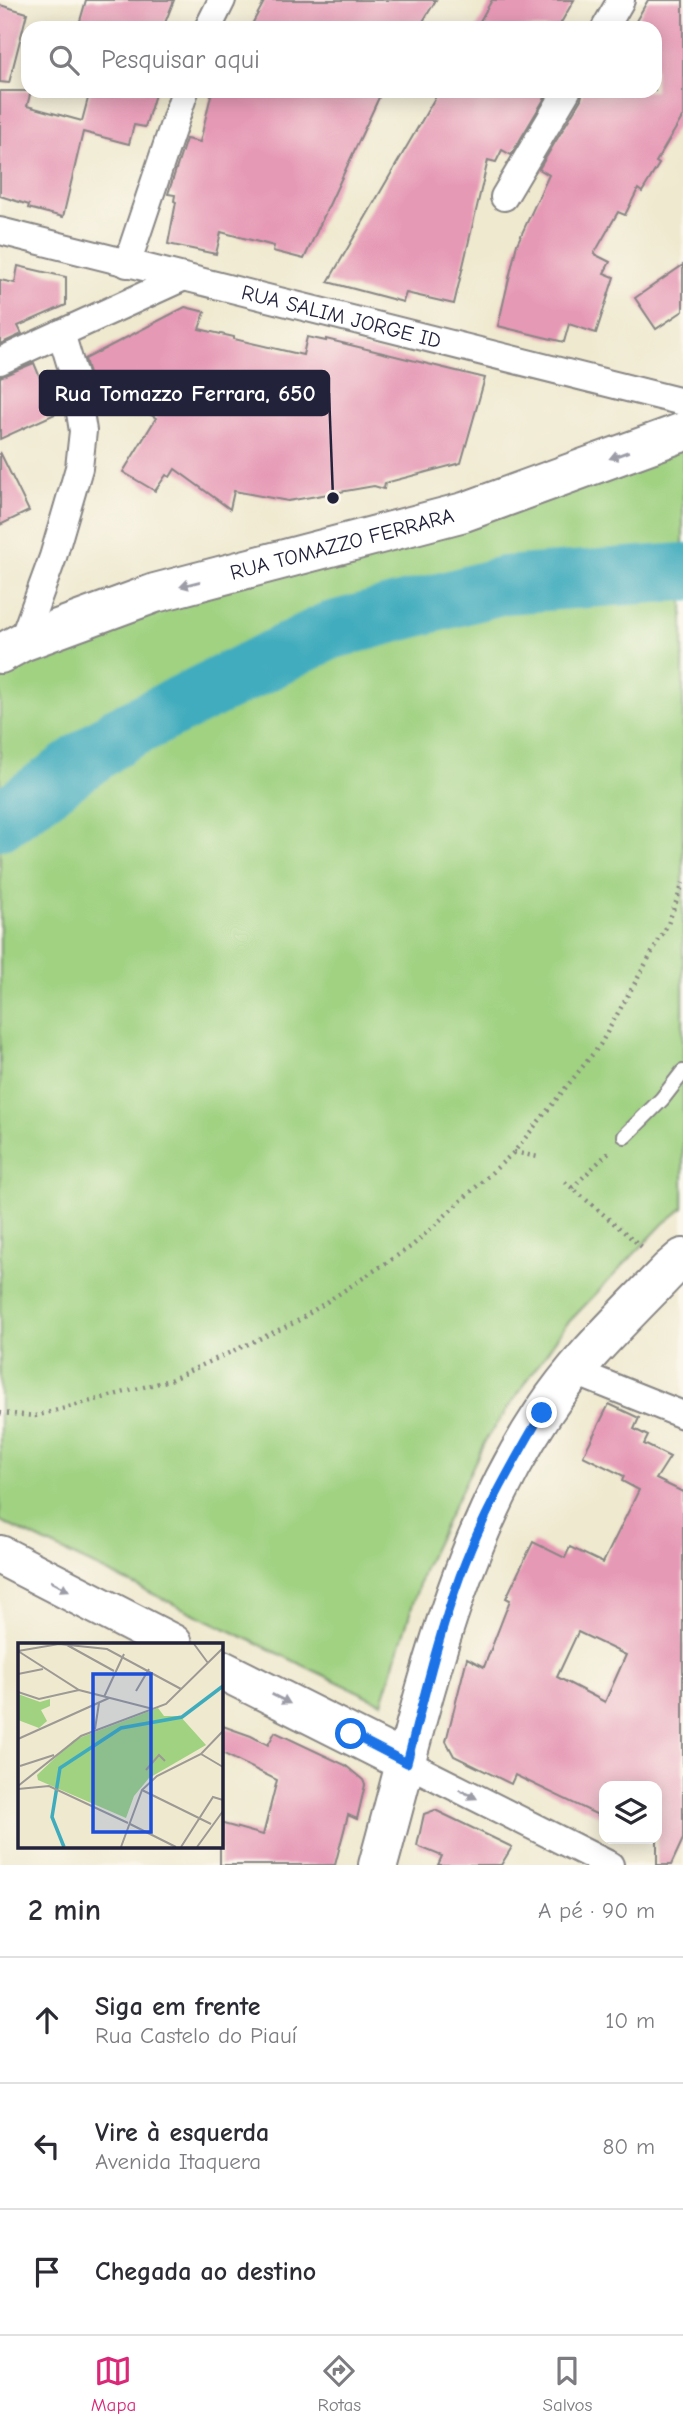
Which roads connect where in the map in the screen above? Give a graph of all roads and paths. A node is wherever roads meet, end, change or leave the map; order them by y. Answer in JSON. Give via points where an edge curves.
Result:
{"nodes":[{"id":1,"x":222,"y":0,"type":"edge"},
{"id":2,"x":621,"y":0,"type":"edge"},
{"id":3,"x":212,"y":21,"type":"edge"},
{"id":4,"x":609,"y":21,"type":"edge"},
{"id":5,"x":183,"y":98,"type":"edge"},
{"id":6,"x":563,"y":98,"type":"edge"},
{"id":7,"x":504,"y":197,"type":"dead end"},
{"id":8,"x":0,"y":232,"type":"edge"},
{"id":9,"x":127,"y":264,"type":"junction"},
{"id":10,"x":182,"y":278,"type":"junction"},
{"id":11,"x":61,"y":333,"type":"junction"},
{"id":12,"x":0,"y":361,"type":"edge"},
{"id":13,"x":683,"y":402,"type":"edge"},
{"id":14,"x":683,"y":432,"type":"edge"},
{"id":15,"x":11,"y":648,"type":"edge"},
{"id":16,"x":683,"y":883,"type":"edge"},
{"id":17,"x":683,"y":1072,"type":"edge"},
{"id":18,"x":625,"y":1136,"type":"joint"},
{"id":19,"x":514,"y":1153,"type":"junction"},
{"id":20,"x":538,"y":1157,"type":"dead end"},
{"id":21,"x":565,"y":1182,"type":"dead end"},
{"id":22,"x":572,"y":1188,"type":"junction"},
{"id":23,"x":676,"y":1264,"type":"edge"},
{"id":24,"x":573,"y":1371,"type":"junction"},
{"id":25,"x":0,"y":1413,"type":"edge"},
{"id":26,"x":683,"y":1415,"type":"edge"},
{"id":27,"x":0,"y":1555,"type":"edge"},
{"id":28,"x":171,"y":1643,"type":"edge"},
{"id":29,"x":222,"y":1669,"type":"edge"},
{"id":30,"x":407,"y":1763,"type":"junction"},
{"id":31,"x":379,"y":1865,"type":"edge"},
{"id":32,"x":610,"y":1865,"type":"edge"}],
"edges":[{"from":1,"to":3,"type":"street"},
{"from":2,"to":4,"type":"street"},
{"from":5,"to":9,"type":"street"},
{"from":6,"to":7,"type":"street"},
{"from":8,"to":9,"type":"street","name":"RUA SALIM JORGE ID"},
{"from":9,"to":10,"type":"street","name":"RUA SALIM JORGE ID"},
{"from":10,"to":11,"type":"street"},
{"from":10,"to":13,"type":"street","name":"RUA SALIM JORGE ID"},
{"from":11,"to":12,"type":"street"},
{"from":11,"to":15,"type":"street","via":[[83,431],[79,468],[53,557]]},
{"from":14,"to":15,"type":"main road","name":"RUA TOMAZZO FERRARA","one_way":true,"via":[[464,512],[155,593]]},
{"from":16,"to":19,"type":"path","via":[[668,924],[600,1045]]},
{"from":17,"to":18,"type":"lane"},
{"from":18,"to":22,"type":"path"},
{"from":19,"to":20,"type":"path"},
{"from":19,"to":25,"type":"path","via":[[412,1246],[296,1322],[170,1380],[35,1416]]},
{"from":21,"to":22,"type":"path"},
{"from":22,"to":23,"type":"path"},
{"from":23,"to":24,"type":"main road"},
{"from":24,"to":26,"type":"street"},
{"from":24,"to":30,"type":"main road","via":[[542,1413],[484,1518],[435,1656]]},
{"from":27,"to":28,"type":"main road","one_way":true},
{"from":29,"to":30,"type":"main road","one_way":true},
{"from":30,"to":31,"type":"main road"},
{"from":30,"to":32,"type":"street","one_way":true}]}
